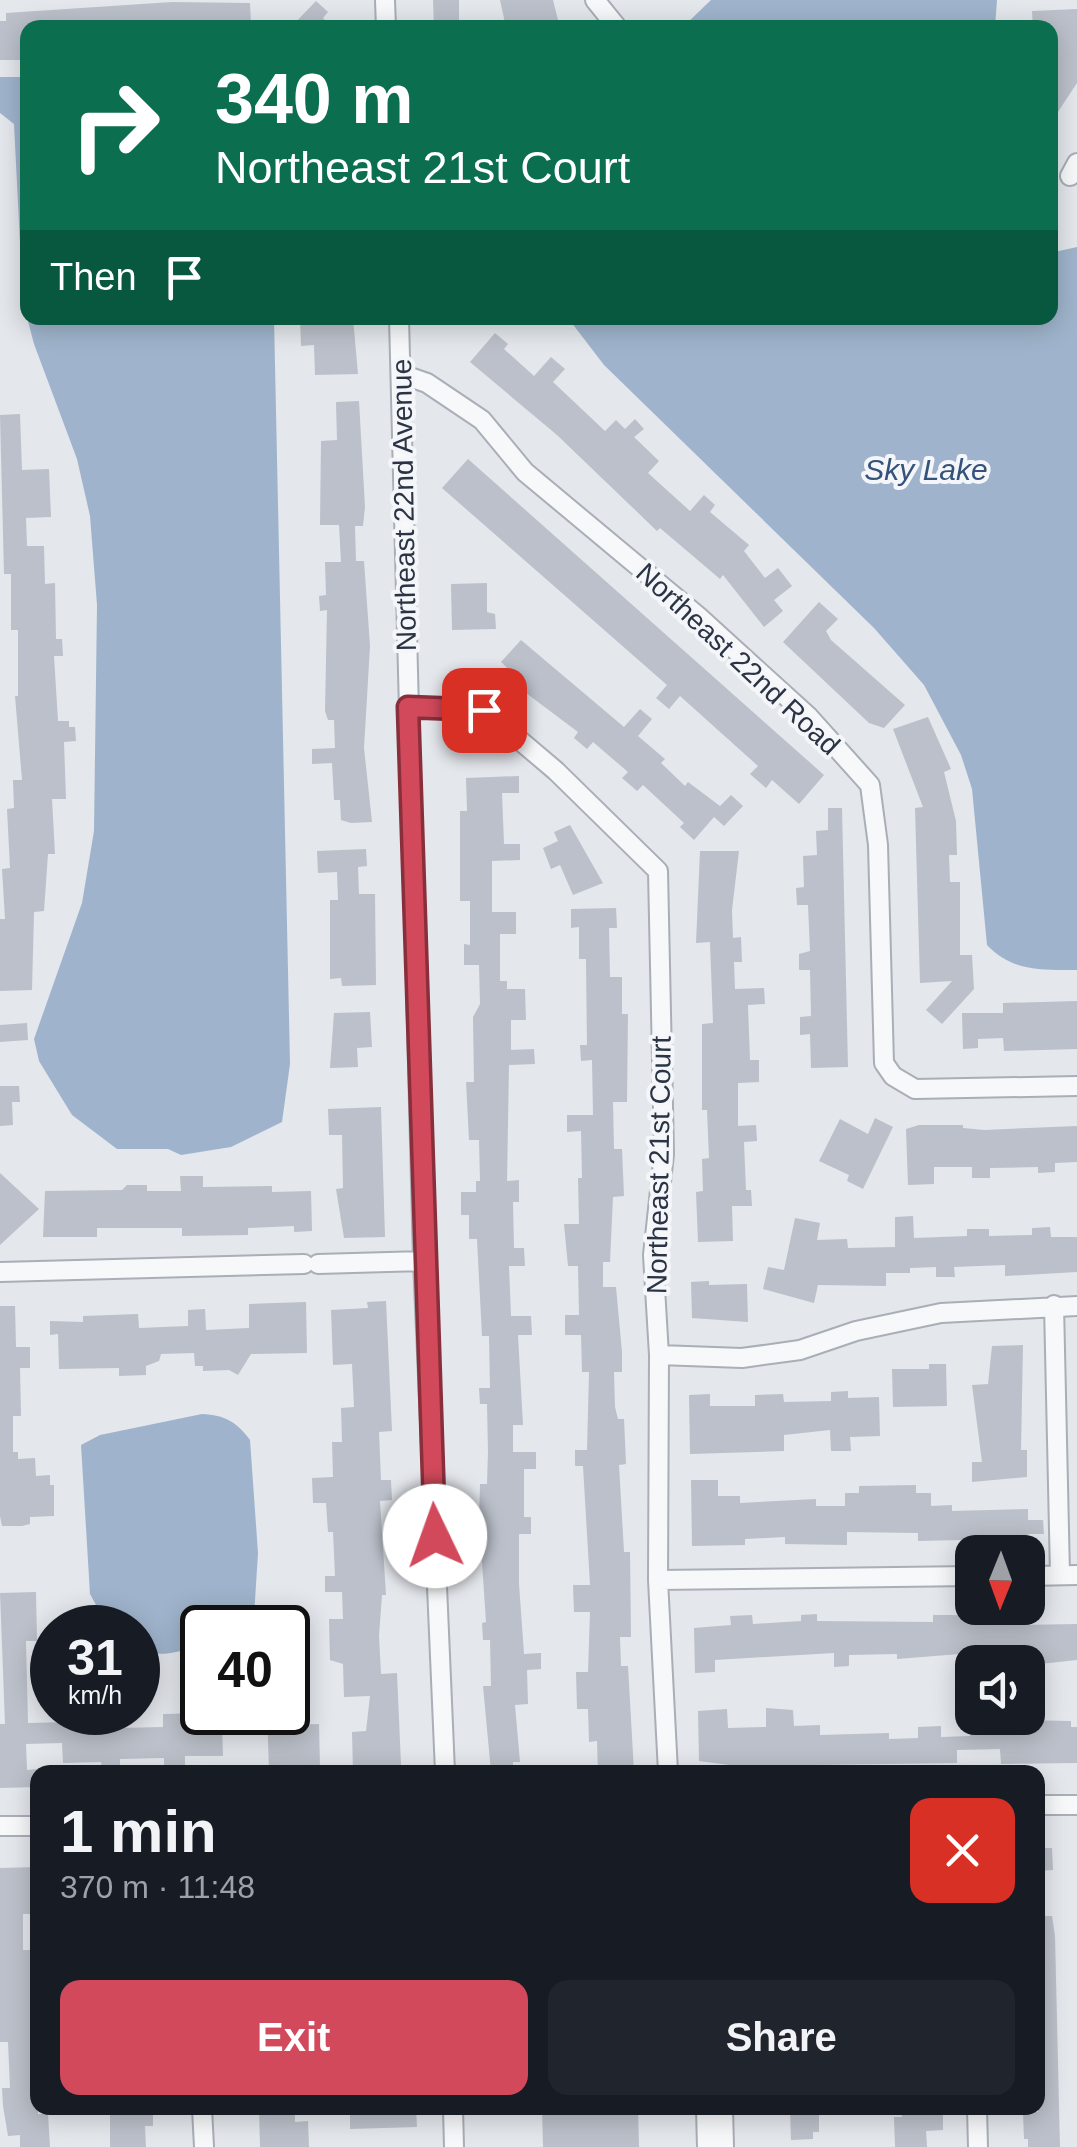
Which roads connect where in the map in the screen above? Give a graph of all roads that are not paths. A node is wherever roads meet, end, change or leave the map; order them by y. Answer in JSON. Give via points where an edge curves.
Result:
{"nodes":[{"id":1,"x":596,"y":0,"type":"edge"},
{"id":2,"x":611,"y":20,"type":"edge"},
{"id":3,"x":399,"y":325,"type":"edge"},
{"id":4,"x":401,"y":374,"type":"junction"},
{"id":5,"x":408,"y":707,"type":"junction"},
{"id":6,"x":1077,"y":1086,"type":"edge"},
{"id":7,"x":423,"y":1261,"type":"junction"},
{"id":8,"x":0,"y":1272,"type":"edge"},
{"id":9,"x":1054,"y":1305,"type":"junction"},
{"id":10,"x":1077,"y":1306,"type":"edge"},
{"id":11,"x":659,"y":1355,"type":"junction"},
{"id":12,"x":1069,"y":1575,"type":"edge"},
{"id":13,"x":955,"y":1576,"type":"edge"},
{"id":14,"x":658,"y":1580,"type":"junction"},
{"id":15,"x":445,"y":1765,"type":"edge"},
{"id":16,"x":668,"y":1765,"type":"edge"},
{"id":17,"x":1045,"y":1805,"type":"edge"},
{"id":18,"x":1077,"y":1805,"type":"edge"},
{"id":19,"x":0,"y":1826,"type":"edge"},
{"id":20,"x":30,"y":1826,"type":"edge"},
{"id":21,"x":202,"y":2115,"type":"edge"},
{"id":22,"x":453,"y":2115,"type":"edge"},
{"id":23,"x":706,"y":2115,"type":"edge"},
{"id":24,"x":723,"y":2115,"type":"edge"},
{"id":25,"x":977,"y":2115,"type":"edge"},
{"id":26,"x":204,"y":2147,"type":"edge"},
{"id":27,"x":454,"y":2147,"type":"edge"},
{"id":28,"x":707,"y":2147,"type":"edge"},
{"id":29,"x":724,"y":2147,"type":"edge"},
{"id":30,"x":978,"y":2147,"type":"edge"}],
"edges":[{"from":1,"to":2,"type":"street"},
{"from":3,"to":4,"type":"street","name":"Northeast 22nd Avenue"},
{"from":4,"to":5,"type":"street","name":"Northeast 22nd Avenue"},
{"from":4,"to":6,"type":"street","name":"Northeast 22nd Road","via":[[427,383],[482,420],[525,472],[699,617],[809,718],[870,785],[884,1063],[892,1076],[916,1089]]},
{"from":5,"to":7,"type":"street","name":"Northeast 22nd Avenue"},
{"from":5,"to":11,"type":"street","name":"Northeast 21st Court","via":[[484,710],[658,871],[664,1154],[654,1256]]},
{"from":7,"to":8,"type":"street"},
{"from":7,"to":15,"type":"street","name":"Northeast 22nd Avenue"},
{"from":9,"to":10,"type":"street"},
{"from":9,"to":11,"type":"street","via":[[941,1314],[742,1358]]},
{"from":9,"to":12,"type":"street"},
{"from":11,"to":14,"type":"street","name":"Northeast 21st Court"},
{"from":13,"to":14,"type":"street"},
{"from":14,"to":16,"type":"street","name":"Northeast 21st Court"},
{"from":17,"to":18,"type":"street"},
{"from":19,"to":20,"type":"street"},
{"from":21,"to":26,"type":"street"},
{"from":22,"to":27,"type":"street"},
{"from":23,"to":28,"type":"street"},
{"from":24,"to":29,"type":"street"},
{"from":25,"to":30,"type":"street"}]}
